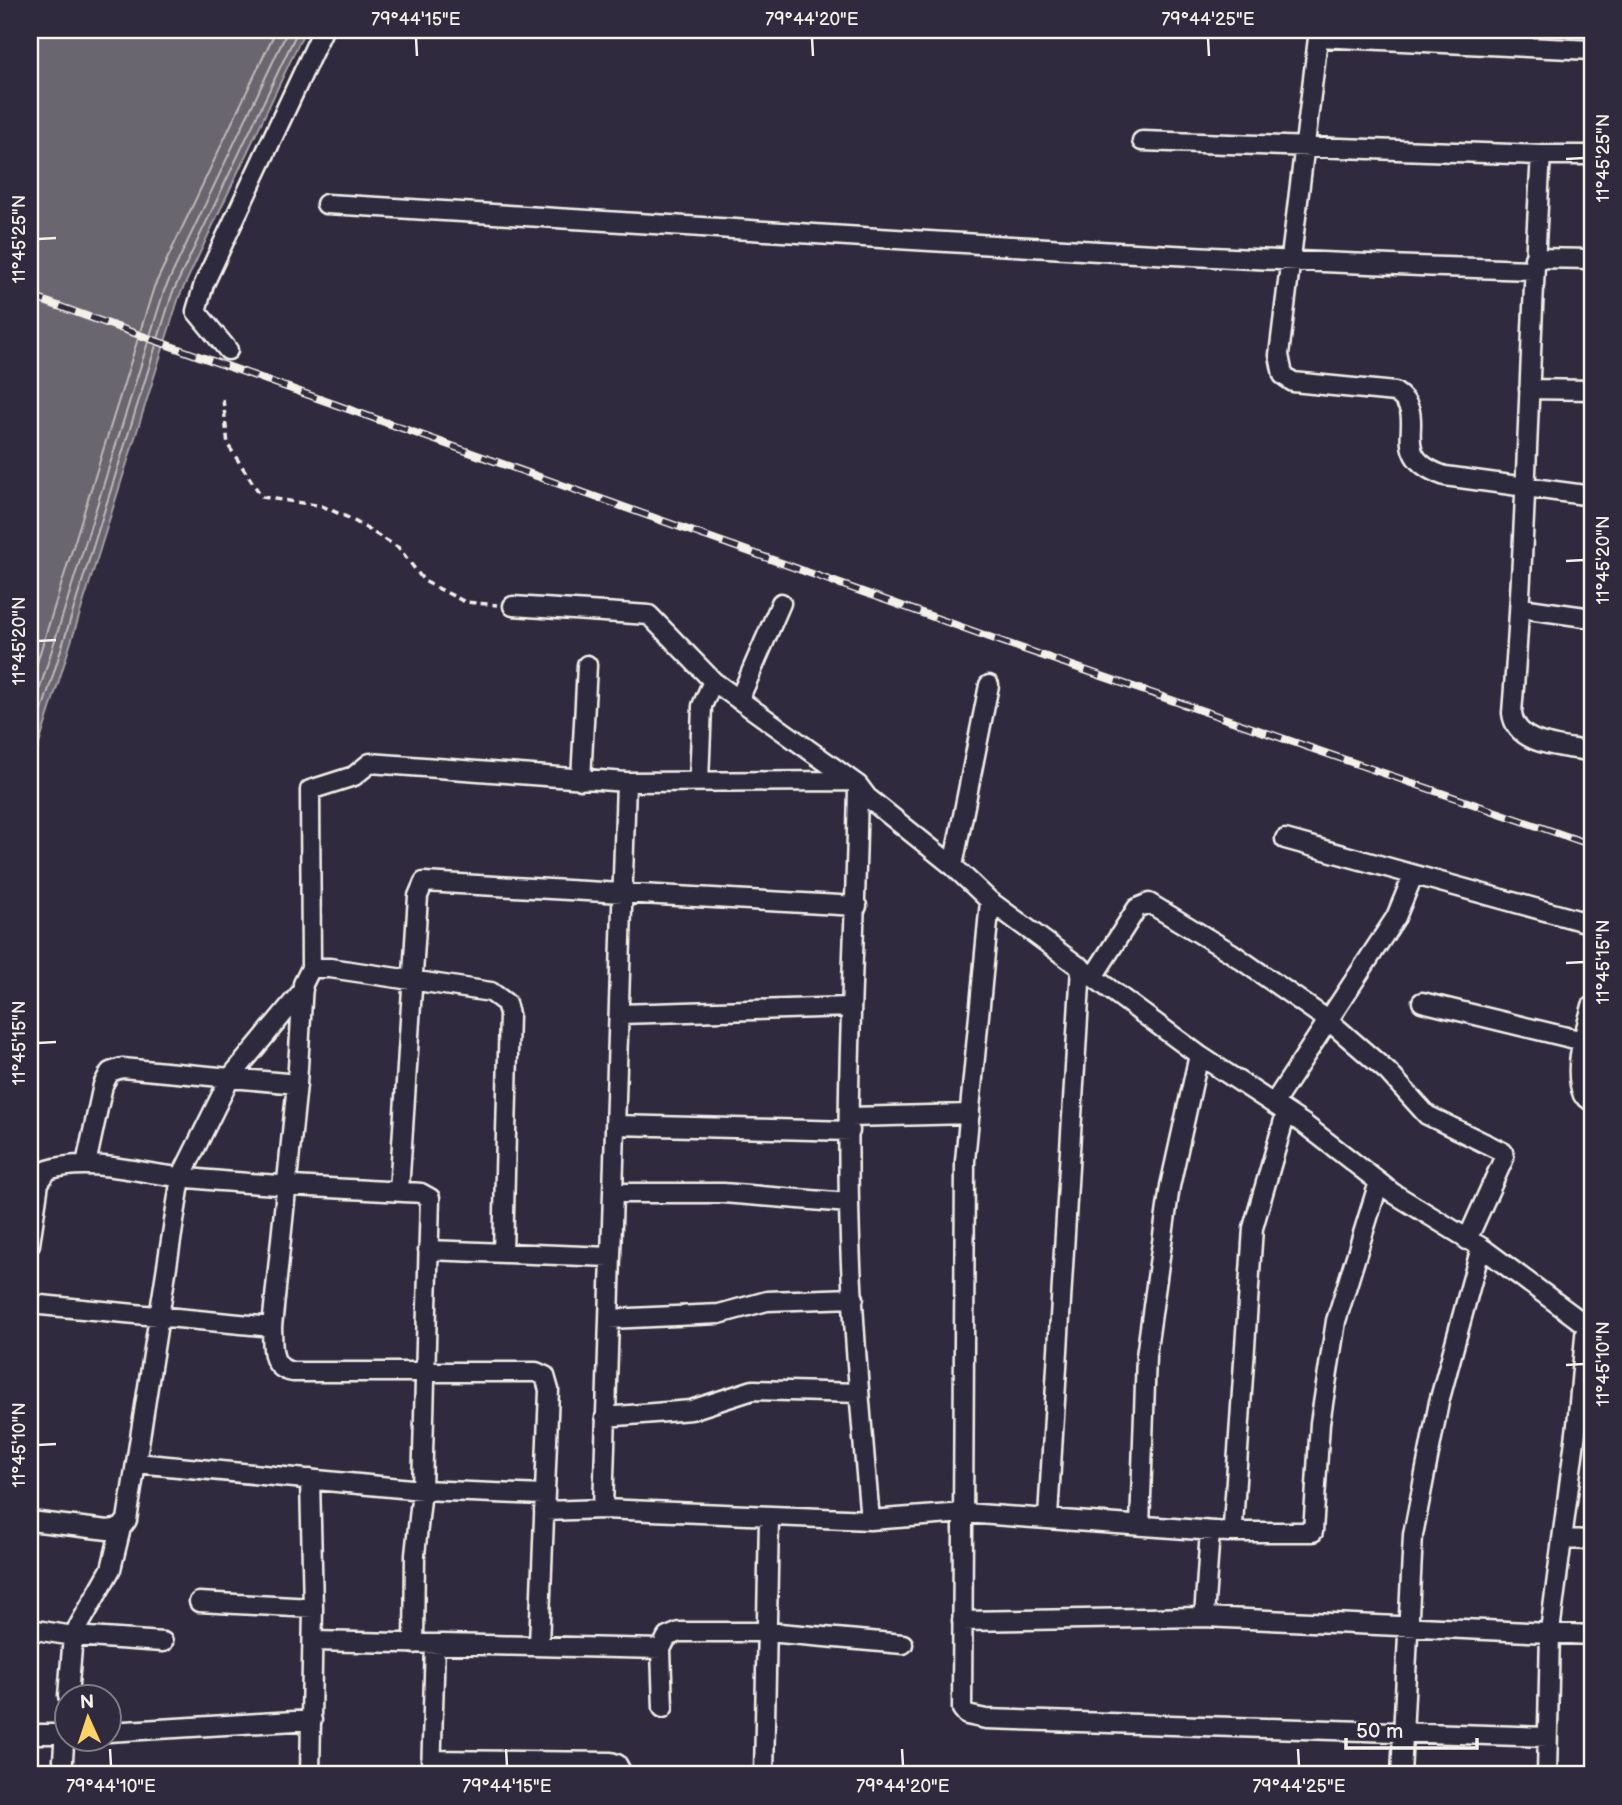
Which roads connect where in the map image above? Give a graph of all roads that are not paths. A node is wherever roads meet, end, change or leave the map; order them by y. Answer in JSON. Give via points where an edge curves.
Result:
{"nodes":[{"id":1,"x":323,"y":30,"type":"edge"},
{"id":2,"x":1319,"y":33,"type":"edge"},
{"id":3,"x":1592,"y":50,"type":"edge"},
{"id":4,"x":1142,"y":141,"type":"dead end"},
{"id":5,"x":1304,"y":147,"type":"junction"},
{"id":6,"x":1541,"y":155,"type":"junction"},
{"id":7,"x":1592,"y":155,"type":"edge"},
{"id":8,"x":326,"y":204,"type":"dead end"},
{"id":9,"x":1592,"y":259,"type":"edge"},
{"id":10,"x":1290,"y":262,"type":"junction"},
{"id":11,"x":1533,"y":264,"type":"junction"},
{"id":12,"x":228,"y":350,"type":"dead end"},
{"id":13,"x":1529,"y":388,"type":"junction"},
{"id":14,"x":1592,"y":390,"type":"edge"},
{"id":15,"x":1528,"y":486,"type":"junction"},
{"id":16,"x":1592,"y":496,"type":"edge"},
{"id":17,"x":780,"y":603,"type":"dead end"},
{"id":18,"x":513,"y":606,"type":"road end"},
{"id":19,"x":1521,"y":608,"type":"junction"},
{"id":20,"x":1592,"y":618,"type":"edge"},
{"id":21,"x":587,"y":665,"type":"dead end"},
{"id":22,"x":713,"y":681,"type":"junction"},
{"id":23,"x":989,"y":685,"type":"dead end"},
{"id":24,"x":739,"y":701,"type":"junction"},
{"id":25,"x":1592,"y":752,"type":"edge"},
{"id":26,"x":580,"y":780,"type":"junction"},
{"id":27,"x":699,"y":781,"type":"junction"},
{"id":28,"x":626,"y":782,"type":"junction"},
{"id":29,"x":853,"y":783,"type":"junction"},
{"id":30,"x":1284,"y":839,"type":"dead end"},
{"id":31,"x":953,"y":866,"type":"junction"},
{"id":32,"x":1413,"y":876,"type":"junction"},
{"id":33,"x":622,"y":895,"type":"junction"},
{"id":34,"x":990,"y":901,"type":"junction"},
{"id":35,"x":857,"y":906,"type":"junction"},
{"id":36,"x":1592,"y":924,"type":"edge"},
{"id":37,"x":311,"y":968,"type":"junction"},
{"id":38,"x":1087,"y":972,"type":"junction"},
{"id":39,"x":413,"y":982,"type":"junction"},
{"id":40,"x":303,"y":990,"type":"junction"},
{"id":41,"x":1422,"y":1002,"type":"dead end"},
{"id":42,"x":1592,"y":1006,"type":"edge"},
{"id":43,"x":850,"y":1007,"type":"junction"},
{"id":44,"x":620,"y":1014,"type":"junction"},
{"id":45,"x":1329,"y":1021,"type":"junction"},
{"id":46,"x":1583,"y":1041,"type":"junction"},
{"id":47,"x":1199,"y":1055,"type":"junction"},
{"id":48,"x":230,"y":1078,"type":"junction"},
{"id":49,"x":297,"y":1084,"type":"junction"},
{"id":50,"x":1592,"y":1102,"type":"edge"},
{"id":51,"x":1280,"y":1108,"type":"junction"},
{"id":52,"x":970,"y":1114,"type":"junction"},
{"id":53,"x":850,"y":1124,"type":"junction"},
{"id":54,"x":616,"y":1125,"type":"junction"},
{"id":55,"x":86,"y":1164,"type":"junction"},
{"id":56,"x":181,"y":1177,"type":"junction"},
{"id":57,"x":1379,"y":1182,"type":"junction"},
{"id":58,"x":287,"y":1184,"type":"junction"},
{"id":59,"x":398,"y":1191,"type":"junction"},
{"id":60,"x":613,"y":1193,"type":"junction"},
{"id":61,"x":849,"y":1203,"type":"junction"},
{"id":62,"x":30,"y":1244,"type":"edge"},
{"id":63,"x":1474,"y":1244,"type":"junction"},
{"id":64,"x":428,"y":1250,"type":"junction"},
{"id":65,"x":503,"y":1253,"type":"junction"},
{"id":66,"x":610,"y":1257,"type":"junction"},
{"id":67,"x":854,"y":1298,"type":"junction"},
{"id":68,"x":30,"y":1304,"type":"edge"},
{"id":69,"x":159,"y":1315,"type":"junction"},
{"id":70,"x":609,"y":1319,"type":"junction"},
{"id":71,"x":1589,"y":1321,"type":"edge"},
{"id":72,"x":272,"y":1326,"type":"junction"},
{"id":73,"x":424,"y":1374,"type":"junction"},
{"id":74,"x":859,"y":1393,"type":"junction"},
{"id":75,"x":606,"y":1417,"type":"junction"},
{"id":76,"x":1585,"y":1425,"type":"edge"},
{"id":77,"x":136,"y":1463,"type":"junction"},
{"id":78,"x":310,"y":1479,"type":"junction"},
{"id":79,"x":422,"y":1490,"type":"junction"},
{"id":80,"x":544,"y":1503,"type":"junction"},
{"id":81,"x":603,"y":1509,"type":"junction"},
{"id":82,"x":965,"y":1513,"type":"junction"},
{"id":83,"x":1048,"y":1517,"type":"junction"},
{"id":84,"x":769,"y":1518,"type":"junction"},
{"id":85,"x":870,"y":1520,"type":"junction"},
{"id":86,"x":30,"y":1521,"type":"edge"},
{"id":87,"x":1140,"y":1526,"type":"junction"},
{"id":88,"x":121,"y":1528,"type":"junction"},
{"id":89,"x":1219,"y":1531,"type":"junction"},
{"id":90,"x":1562,"y":1539,"type":"junction"},
{"id":91,"x":1592,"y":1541,"type":"edge"},
{"id":92,"x":199,"y":1601,"type":"dead end"},
{"id":93,"x":313,"y":1608,"type":"junction"},
{"id":94,"x":1204,"y":1617,"type":"junction"},
{"id":95,"x":962,"y":1620,"type":"junction"},
{"id":96,"x":1409,"y":1628,"type":"junction"},
{"id":97,"x":30,"y":1629,"type":"edge"},
{"id":98,"x":1550,"y":1631,"type":"junction"},
{"id":99,"x":768,"y":1632,"type":"junction"},
{"id":100,"x":73,"y":1636,"type":"junction"},
{"id":101,"x":1592,"y":1636,"type":"edge"},
{"id":102,"x":314,"y":1641,"type":"junction"},
{"id":103,"x":163,"y":1642,"type":"dead end"},
{"id":104,"x":414,"y":1644,"type":"junction"},
{"id":105,"x":435,"y":1644,"type":"junction"},
{"id":106,"x":903,"y":1644,"type":"dead end"},
{"id":107,"x":539,"y":1645,"type":"junction"},
{"id":108,"x":661,"y":1649,"type":"junction"},
{"id":109,"x":69,"y":1682,"type":"edge"},
{"id":110,"x":663,"y":1708,"type":"dead end"},
{"id":111,"x":312,"y":1720,"type":"junction"},
{"id":112,"x":122,"y":1731,"type":"edge"},
{"id":113,"x":30,"y":1734,"type":"edge"},
{"id":114,"x":52,"y":1734,"type":"edge"},
{"id":115,"x":1402,"y":1734,"type":"junction"},
{"id":116,"x":1547,"y":1737,"type":"junction"},
{"id":117,"x":64,"y":1752,"type":"edge"},
{"id":118,"x":431,"y":1768,"type":"edge"},
{"id":119,"x":62,"y":1775,"type":"edge"},
{"id":120,"x":310,"y":1775,"type":"edge"},
{"id":121,"x":623,"y":1775,"type":"edge"},
{"id":122,"x":764,"y":1775,"type":"edge"},
{"id":123,"x":1401,"y":1775,"type":"edge"},
{"id":124,"x":1546,"y":1775,"type":"edge"}],
"edges":[{"from":1,"to":12,"type":"street","via":[[204,284],[196,311]]},
{"from":2,"to":3,"type":"street"},
{"from":2,"to":5,"type":"street"},
{"from":4,"to":5,"type":"street"},
{"from":5,"to":6,"type":"street"},
{"from":5,"to":10,"type":"street"},
{"from":6,"to":7,"type":"street"},
{"from":6,"to":11,"type":"street"},
{"from":8,"to":10,"type":"street"},
{"from":9,"to":11,"type":"street"},
{"from":10,"to":11,"type":"street"},
{"from":10,"to":15,"type":"street","via":[[1279,355],[1283,375],[1293,382],[1395,392],[1410,408],[1411,449],[1426,470]]},
{"from":11,"to":13,"type":"street"},
{"from":13,"to":14,"type":"street"},
{"from":13,"to":15,"type":"street"},
{"from":15,"to":16,"type":"street"},
{"from":15,"to":19,"type":"street"},
{"from":17,"to":24,"type":"street"},
{"from":18,"to":22,"type":"street","via":[[649,615]]},
{"from":19,"to":20,"type":"street"},
{"from":19,"to":25,"type":"street","via":[[1514,725],[1527,738]]},
{"from":21,"to":26,"type":"street"},
{"from":22,"to":24,"type":"street"},
{"from":22,"to":27,"type":"street","via":[[702,706]]},
{"from":23,"to":31,"type":"street"},
{"from":24,"to":29,"type":"street"},
{"from":26,"to":28,"type":"street"},
{"from":26,"to":37,"type":"street","via":[[370,763],[354,776],[310,790]]},
{"from":27,"to":28,"type":"street"},
{"from":27,"to":29,"type":"street"},
{"from":28,"to":33,"type":"street"},
{"from":29,"to":31,"type":"street"},
{"from":29,"to":35,"type":"street"},
{"from":30,"to":32,"type":"street"},
{"from":31,"to":34,"type":"street"},
{"from":32,"to":36,"type":"street"},
{"from":32,"to":45,"type":"street","via":[[1396,917]]},
{"from":33,"to":35,"type":"street"},
{"from":33,"to":39,"type":"street","via":[[424,882],[418,896]]},
{"from":33,"to":44,"type":"street"},
{"from":34,"to":38,"type":"street"},
{"from":34,"to":52,"type":"street"},
{"from":35,"to":43,"type":"street"},
{"from":37,"to":39,"type":"street"},
{"from":37,"to":40,"type":"street"},
{"from":38,"to":45,"type":"street","via":[[1137,908],[1149,903]]},
{"from":38,"to":47,"type":"street"},
{"from":38,"to":83,"type":"street"},
{"from":39,"to":59,"type":"street"},
{"from":39,"to":65,"type":"street","via":[[491,992],[506,1003]]},
{"from":40,"to":48,"type":"street"},
{"from":40,"to":49,"type":"street"},
{"from":41,"to":46,"type":"street"},
{"from":42,"to":46,"type":"street"},
{"from":43,"to":44,"type":"street"},
{"from":43,"to":53,"type":"street"},
{"from":44,"to":54,"type":"street"},
{"from":45,"to":51,"type":"street"},
{"from":45,"to":63,"type":"street","via":[[1388,1072],[1427,1115],[1503,1152]]},
{"from":46,"to":50,"type":"street","via":[[1579,1086]]},
{"from":47,"to":51,"type":"street"},
{"from":47,"to":87,"type":"street","via":[[1170,1186],[1146,1356]]},
{"from":48,"to":49,"type":"street"},
{"from":48,"to":55,"type":"street","via":[[122,1068],[110,1072]]},
{"from":48,"to":56,"type":"street"},
{"from":49,"to":58,"type":"street"},
{"from":51,"to":57,"type":"street"},
{"from":51,"to":89,"type":"street","via":[[1253,1228],[1233,1525]]},
{"from":52,"to":53,"type":"street"},
{"from":52,"to":82,"type":"street","via":[[965,1161]]},
{"from":53,"to":54,"type":"street"},
{"from":53,"to":61,"type":"street"},
{"from":54,"to":60,"type":"street"},
{"from":55,"to":56,"type":"street"},
{"from":55,"to":62,"type":"street","via":[[48,1170],[39,1183]]},
{"from":56,"to":58,"type":"street"},
{"from":56,"to":69,"type":"street"},
{"from":57,"to":63,"type":"street"},
{"from":57,"to":89,"type":"street","via":[[1336,1321],[1320,1423],[1313,1532]]},
{"from":58,"to":59,"type":"street"},
{"from":58,"to":72,"type":"street"},
{"from":59,"to":64,"type":"street","via":[[430,1198]]},
{"from":60,"to":61,"type":"street","via":[[723,1193]]},
{"from":60,"to":66,"type":"street"},
{"from":61,"to":67,"type":"street"},
{"from":63,"to":71,"type":"street"},
{"from":63,"to":96,"type":"street","via":[[1413,1535]]},
{"from":64,"to":65,"type":"street"},
{"from":64,"to":73,"type":"street"},
{"from":65,"to":66,"type":"street"},
{"from":66,"to":70,"type":"street"},
{"from":67,"to":70,"type":"street","via":[[767,1301],[719,1314]]},
{"from":67,"to":74,"type":"street"},
{"from":68,"to":69,"type":"street"},
{"from":69,"to":72,"type":"street"},
{"from":69,"to":77,"type":"street"},
{"from":70,"to":75,"type":"street"},
{"from":71,"to":76,"type":"street"},
{"from":72,"to":73,"type":"street","via":[[273,1354],[282,1370]]},
{"from":73,"to":79,"type":"street"},
{"from":73,"to":80,"type":"street","via":[[536,1372],[545,1376],[549,1390]]},
{"from":74,"to":75,"type":"street","via":[[753,1390],[691,1410]]},
{"from":74,"to":85,"type":"street"},
{"from":75,"to":81,"type":"street"},
{"from":76,"to":90,"type":"street"},
{"from":77,"to":78,"type":"street"},
{"from":77,"to":88,"type":"street","via":[[127,1520]]},
{"from":78,"to":79,"type":"street"},
{"from":78,"to":93,"type":"street"},
{"from":79,"to":80,"type":"street"},
{"from":79,"to":104,"type":"street","via":[[415,1555]]},
{"from":80,"to":81,"type":"street"},
{"from":80,"to":107,"type":"street"},
{"from":81,"to":84,"type":"street"},
{"from":82,"to":83,"type":"street"},
{"from":82,"to":85,"type":"street"},
{"from":82,"to":95,"type":"street"},
{"from":83,"to":87,"type":"street"},
{"from":84,"to":85,"type":"street"},
{"from":84,"to":99,"type":"street"},
{"from":86,"to":88,"type":"street","via":[[108,1531]]},
{"from":87,"to":89,"type":"street"},
{"from":88,"to":100,"type":"street","via":[[111,1569]]},
{"from":89,"to":94,"type":"street"},
{"from":90,"to":91,"type":"street"},
{"from":90,"to":98,"type":"street"},
{"from":92,"to":93,"type":"street"},
{"from":93,"to":102,"type":"street"},
{"from":94,"to":95,"type":"street"},
{"from":94,"to":96,"type":"street"},
{"from":95,"to":115,"type":"street","via":[[962,1709],[975,1717]]},
{"from":96,"to":98,"type":"street"},
{"from":96,"to":115,"type":"street"},
{"from":97,"to":100,"type":"street"},
{"from":98,"to":101,"type":"street"},
{"from":98,"to":116,"type":"street"},
{"from":99,"to":106,"type":"street"},
{"from":99,"to":108,"type":"street","via":[[679,1632],[667,1637]]},
{"from":99,"to":122,"type":"street"},
{"from":100,"to":103,"type":"street"},
{"from":100,"to":109,"type":"street"},
{"from":102,"to":104,"type":"street"},
{"from":102,"to":111,"type":"street"},
{"from":104,"to":105,"type":"street"},
{"from":105,"to":107,"type":"street"},
{"from":105,"to":118,"type":"street"},
{"from":107,"to":108,"type":"street"},
{"from":108,"to":110,"type":"street"},
{"from":111,"to":112,"type":"street"},
{"from":111,"to":120,"type":"street"},
{"from":113,"to":114,"type":"street"},
{"from":115,"to":116,"type":"street"},
{"from":115,"to":123,"type":"street"},
{"from":116,"to":124,"type":"street"},
{"from":117,"to":119,"type":"street"},
{"from":118,"to":121,"type":"street","via":[[611,1762]]}]}
